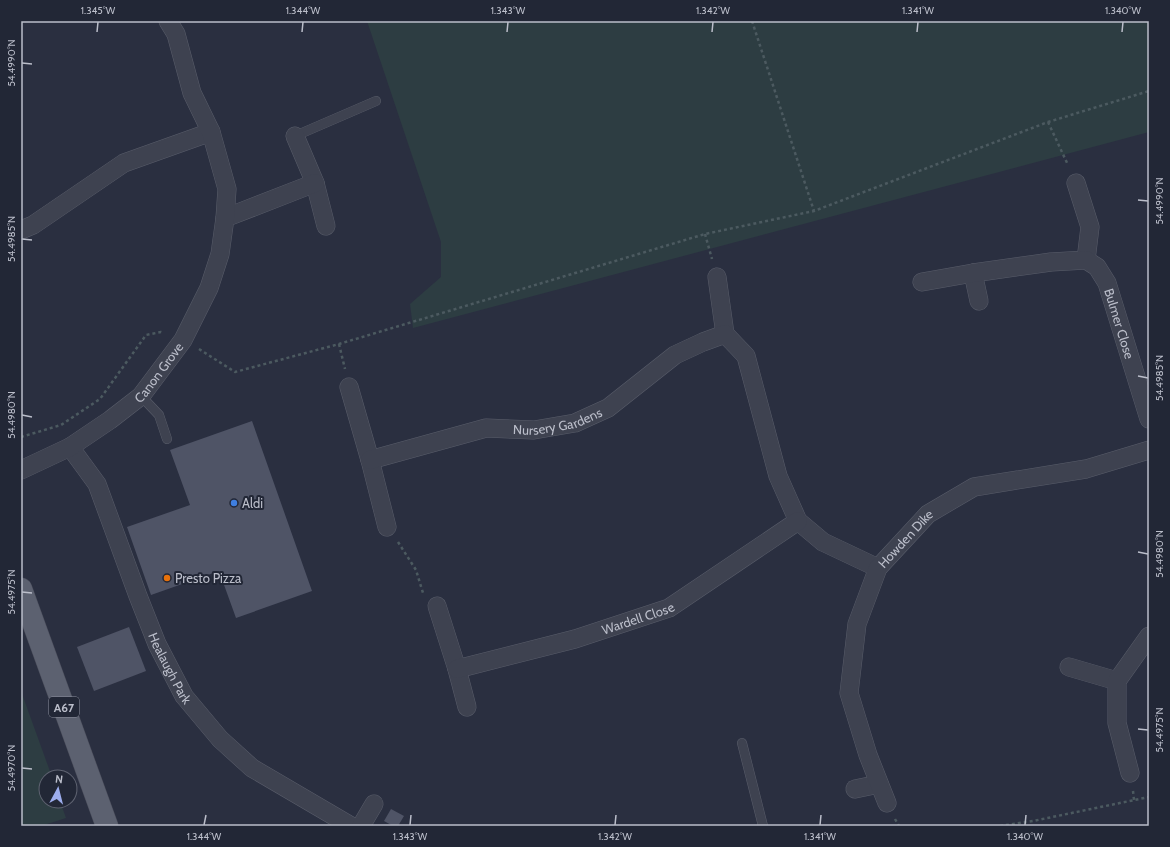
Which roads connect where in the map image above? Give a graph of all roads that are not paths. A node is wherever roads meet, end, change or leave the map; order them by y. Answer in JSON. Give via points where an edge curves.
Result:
{"nodes":[{"id":1,"x":168,"y":21,"type":"edge"},
{"id":2,"x":376,"y":101,"type":"dead end"},
{"id":3,"x":210,"y":132,"type":"junction"},
{"id":4,"x":295,"y":136,"type":"joint"},
{"id":5,"x":315,"y":183,"type":"junction"},
{"id":6,"x":1076,"y":183,"type":"road end"},
{"id":7,"x":225,"y":218,"type":"junction"},
{"id":8,"x":326,"y":226,"type":"dead end"},
{"id":9,"x":21,"y":230,"type":"edge"},
{"id":10,"x":1086,"y":260,"type":"junction"},
{"id":11,"x":973,"y":273,"type":"junction"},
{"id":12,"x":717,"y":277,"type":"road end"},
{"id":13,"x":922,"y":282,"type":"dead end"},
{"id":14,"x":979,"y":301,"type":"dead end"},
{"id":15,"x":725,"y":334,"type":"junction"},
{"id":16,"x":349,"y":387,"type":"road end"},
{"id":17,"x":141,"y":396,"type":"junction"},
{"id":18,"x":1149,"y":418,"type":"edge"},
{"id":19,"x":167,"y":439,"type":"dead end"},
{"id":20,"x":70,"y":447,"type":"junction"},
{"id":21,"x":1149,"y":450,"type":"edge"},
{"id":22,"x":370,"y":460,"type":"junction"},
{"id":23,"x":21,"y":470,"type":"edge"},
{"id":24,"x":798,"y":521,"type":"junction"},
{"id":25,"x":388,"y":527,"type":"road end"},
{"id":26,"x":878,"y":568,"type":"junction"},
{"id":27,"x":21,"y":589,"type":"edge"},
{"id":28,"x":437,"y":606,"type":"road end"},
{"id":29,"x":1149,"y":636,"type":"edge"},
{"id":30,"x":1069,"y":667,"type":"dead end"},
{"id":31,"x":457,"y":669,"type":"junction"},
{"id":32,"x":1118,"y":681,"type":"junction"},
{"id":33,"x":467,"y":707,"type":"dead end"},
{"id":34,"x":742,"y":743,"type":"dead end"},
{"id":35,"x":1130,"y":773,"type":"dead end"},
{"id":36,"x":879,"y":784,"type":"junction"},
{"id":37,"x":855,"y":789,"type":"dead end"},
{"id":38,"x":887,"y":803,"type":"dead end"},
{"id":39,"x":374,"y":804,"type":"dead end"},
{"id":40,"x":107,"y":826,"type":"edge"},
{"id":41,"x":350,"y":826,"type":"edge"},
{"id":42,"x":361,"y":826,"type":"edge"},
{"id":43,"x":763,"y":826,"type":"edge"}],
"edges":[{"from":1,"to":3,"type":"street","name":"Canon Grove","via":[[176,34],[192,93]]},
{"from":2,"to":4,"type":"lane"},
{"from":3,"to":7,"type":"street","name":"Canon Grove","via":[[227,189]]},
{"from":3,"to":9,"type":"street","via":[[124,163],[33,225]]},
{"from":4,"to":5,"type":"street"},
{"from":5,"to":7,"type":"street"},
{"from":5,"to":8,"type":"street"},
{"from":6,"to":10,"type":"street","via":[[1090,227]]},
{"from":7,"to":17,"type":"street","name":"Canon Grove","via":[[220,254],[209,288],[183,340]]},
{"from":10,"to":11,"type":"street","via":[[1051,262]]},
{"from":10,"to":18,"type":"street","name":"Bulmer Close","via":[[1097,267],[1107,283]]},
{"from":11,"to":13,"type":"street"},
{"from":11,"to":14,"type":"street"},
{"from":12,"to":15,"type":"street"},
{"from":15,"to":22,"type":"street","name":"Nursery Gardens","via":[[674,355],[608,408],[575,423],[534,430],[486,428]]},
{"from":15,"to":24,"type":"street","via":[[746,356],[778,476]]},
{"from":16,"to":22,"type":"street"},
{"from":17,"to":19,"type":"lane","via":[[158,415]]},
{"from":17,"to":20,"type":"street","name":"Canon Grove"},
{"from":20,"to":23,"type":"street","name":"Canon Grove"},
{"from":20,"to":41,"type":"street","name":"Healaugh Park","via":[[97,484],[157,644],[184,696],[220,739],[252,768]]},
{"from":21,"to":26,"type":"street","name":"Howden Dike","via":[[1086,469],[974,486],[928,514]]},
{"from":22,"to":25,"type":"street"},
{"from":24,"to":26,"type":"street","via":[[823,542]]},
{"from":24,"to":31,"type":"street","name":"Wardell Close","via":[[669,608],[575,639]]},
{"from":26,"to":36,"type":"street","name":"Howden Dike","via":[[858,624],[849,693]]},
{"from":27,"to":40,"type":"main road","number":"A67"},
{"from":28,"to":31,"type":"street"},
{"from":29,"to":32,"type":"street"},
{"from":30,"to":32,"type":"street"},
{"from":31,"to":33,"type":"street"},
{"from":32,"to":35,"type":"street","via":[[1117,723]]},
{"from":34,"to":43,"type":"lane"},
{"from":36,"to":37,"type":"street"},
{"from":36,"to":38,"type":"street","name":"Howden Dike"},
{"from":39,"to":42,"type":"street"}]}
